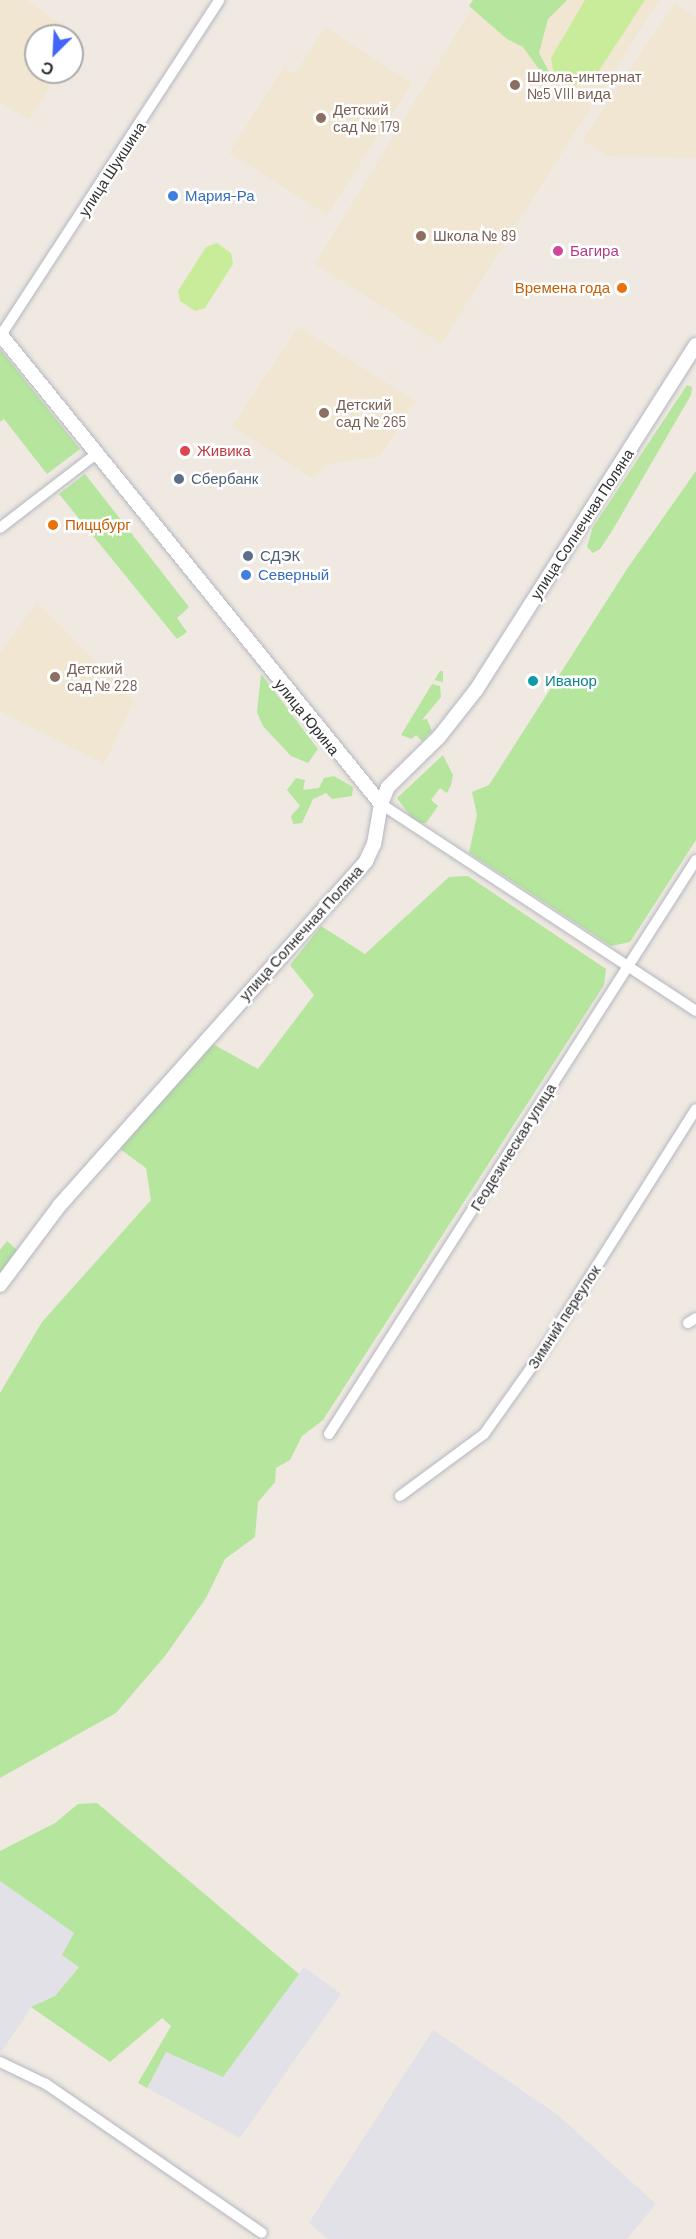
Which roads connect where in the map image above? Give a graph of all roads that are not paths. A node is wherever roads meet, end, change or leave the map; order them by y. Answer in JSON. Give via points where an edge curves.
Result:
{"nodes":[{"id":1,"x":219,"y":0,"type":"edge"},
{"id":2,"x":0,"y":334,"type":"edge"},
{"id":3,"x":696,"y":345,"type":"edge"},
{"id":4,"x":96,"y":454,"type":"junction"},
{"id":5,"x":0,"y":528,"type":"edge"},
{"id":6,"x":381,"y":804,"type":"junction"},
{"id":7,"x":696,"y":860,"type":"edge"},
{"id":8,"x":627,"y":966,"type":"junction"},
{"id":9,"x":696,"y":1011,"type":"edge"},
{"id":10,"x":696,"y":1109,"type":"edge"},
{"id":11,"x":0,"y":1285,"type":"edge"},
{"id":12,"x":329,"y":1434,"type":"dead end"},
{"id":13,"x":400,"y":1496,"type":"dead end"},
{"id":14,"x":0,"y":2062,"type":"edge"},
{"id":15,"x":262,"y":2233,"type":"dead end"}],
"edges":[{"from":1,"to":2,"type":"street","name":"улица Шукшина"},
{"from":2,"to":4,"type":"street","name":"улица Юрина"},
{"from":3,"to":6,"type":"street","name":"улица Солнечная Поляна","via":[[476,690],[439,737],[388,787]]},
{"from":4,"to":5,"type":"street"},
{"from":4,"to":6,"type":"street","name":"улица Юрина"},
{"from":6,"to":8,"type":"street","name":"улица Юрина"},
{"from":6,"to":11,"type":"street","name":"улица Солнечная Поляна","via":[[378,830],[366,861],[59,1206]]},
{"from":7,"to":8,"type":"street","name":"Геодезическая улица"},
{"from":8,"to":9,"type":"street","name":"улица Юрина"},
{"from":8,"to":12,"type":"street","name":"Геодезическая улица"},
{"from":10,"to":13,"type":"street","name":"Зимний переулок","via":[[543,1351],[484,1434]]},
{"from":14,"to":15,"type":"street","via":[[46,2084]]}]}
